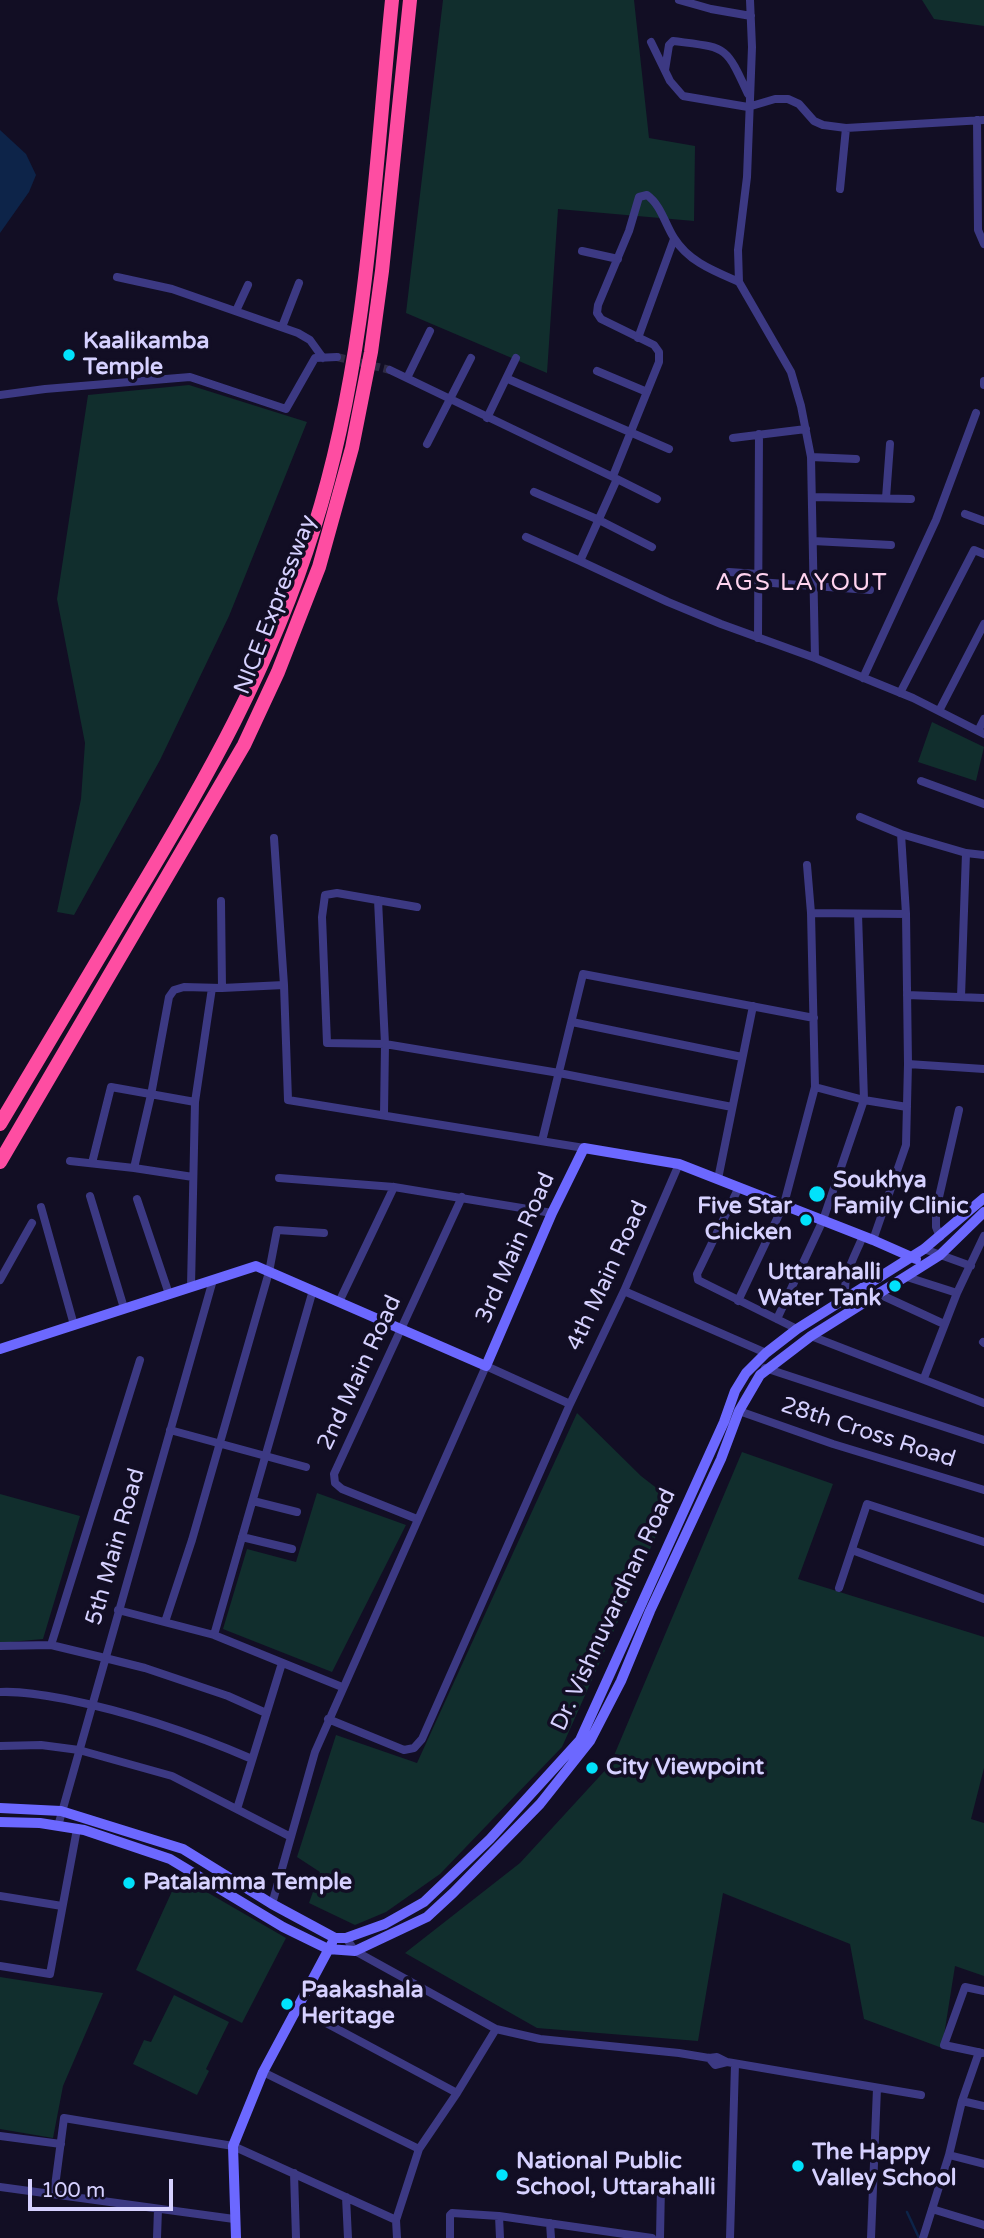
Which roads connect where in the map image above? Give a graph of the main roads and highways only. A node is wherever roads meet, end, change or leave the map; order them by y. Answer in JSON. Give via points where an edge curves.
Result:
{"nodes":[{"id":1,"x":392,"y":0,"type":"edge"},
{"id":2,"x":410,"y":0,"type":"edge"},
{"id":3,"x":0,"y":1124,"type":"edge"},
{"id":4,"x":0,"y":1163,"type":"edge"},
{"id":5,"x":984,"y":1198,"type":"edge"},
{"id":6,"x":984,"y":1212,"type":"edge"},
{"id":7,"x":911,"y":1257,"type":"junction"},
{"id":8,"x":926,"y":1264,"type":"junction"},
{"id":9,"x":799,"y":1327,"type":"junction"},
{"id":10,"x":810,"y":1336,"type":"junction"},
{"id":11,"x":0,"y":1349,"type":"edge"},
{"id":12,"x":0,"y":1808,"type":"edge"},
{"id":13,"x":0,"y":1822,"type":"edge"},
{"id":14,"x":340,"y":1938,"type":"junction"},
{"id":15,"x":328,"y":1949,"type":"junction"},
{"id":16,"x":236,"y":2238,"type":"edge"}],
"edges":[{"from":1,"to":3,"type":"highway","name":"NICE Expressway","via":[[366,268],[346,404],[316,525],[265,662],[228,738]]},
{"from":2,"to":4,"type":"highway","name":"NICE Expressway","via":[[382,271],[362,407],[315,578],[244,745]]},
{"from":5,"to":7,"type":"main road","name":"Dr. Vishnuvardhan Road"},
{"from":6,"to":8,"type":"main road","name":"Dr. Vishnuvardhan Road"},
{"from":7,"to":8,"type":"main road"},
{"from":7,"to":9,"type":"main road","name":"Dr. Vishnuvardhan Road"},
{"from":7,"to":11,"type":"main road","name":"3rd Main Road","via":[[680,1164],[584,1148],[486,1366],[256,1266]]},
{"from":8,"to":10,"type":"main road","name":"Dr. Vishnuvardhan Road"},
{"from":9,"to":10,"type":"main road"},
{"from":9,"to":14,"type":"main road","name":"Dr. Vishnuvardhan Road","via":[[746,1373],[736,1391],[580,1740],[490,1839],[424,1902],[385,1924]]},
{"from":10,"to":15,"type":"main road","name":"Dr. Vishnuvardhan Road","via":[[765,1368],[749,1390],[590,1741],[540,1804],[427,1916],[355,1951]]},
{"from":12,"to":14,"type":"main road","via":[[61,1811],[183,1849],[272,1904]]},
{"from":13,"to":15,"type":"main road","via":[[78,1829],[170,1859]]},
{"from":14,"to":15,"type":"main road"},
{"from":15,"to":16,"type":"main road","via":[[263,2072],[233,2146]]}]}
